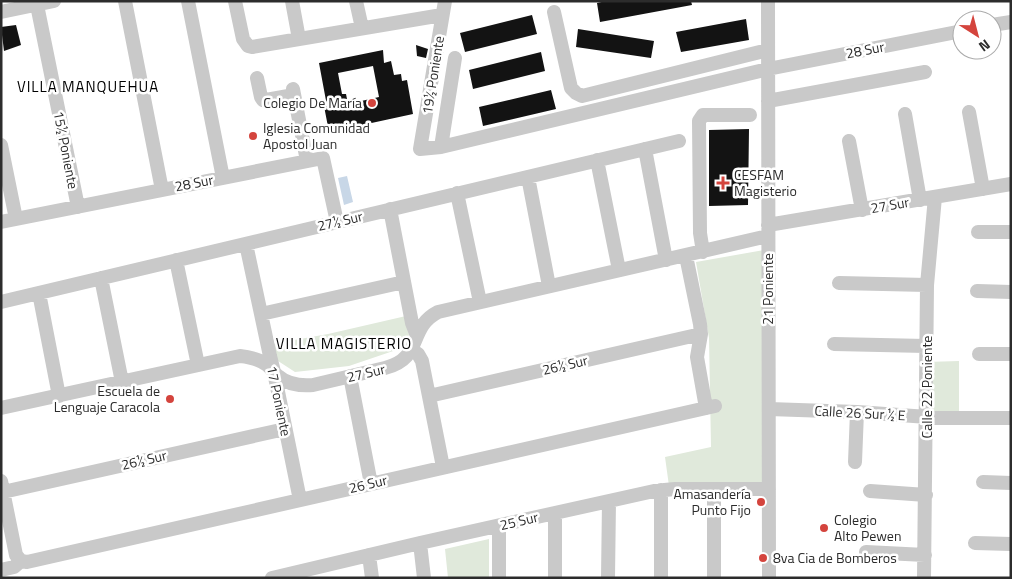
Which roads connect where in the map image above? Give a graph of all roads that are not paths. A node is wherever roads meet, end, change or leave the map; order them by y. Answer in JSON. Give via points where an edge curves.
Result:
{"nodes":[{"id":1,"x":54,"y":1,"type":"edge"},
{"id":2,"x":124,"y":1,"type":"edge"},
{"id":3,"x":188,"y":1,"type":"edge"},
{"id":4,"x":235,"y":1,"type":"edge"},
{"id":5,"x":292,"y":1,"type":"edge"},
{"id":6,"x":356,"y":1,"type":"edge"},
{"id":7,"x":768,"y":1,"type":"edge"},
{"id":8,"x":37,"y":5,"type":"junction"},
{"id":9,"x":5,"y":8,"type":"edge"},
{"id":10,"x":444,"y":8,"type":"edge"},
{"id":11,"x":554,"y":12,"type":"dead end"},
{"id":12,"x":362,"y":28,"type":"junction"},
{"id":13,"x":952,"y":33,"type":"edge"},
{"id":14,"x":299,"y":39,"type":"junction"},
{"id":15,"x":768,"y":50,"type":"junction"},
{"id":16,"x":455,"y":58,"type":"dead end"},
{"id":17,"x":768,"y":69,"type":"junction"},
{"id":18,"x":925,"y":72,"type":"dead end"},
{"id":19,"x":257,"y":78,"type":"dead end"},
{"id":20,"x":768,"y":101,"type":"junction"},
{"id":21,"x":969,"y":112,"type":"dead end"},
{"id":22,"x":905,"y":114,"type":"dead end"},
{"id":23,"x":750,"y":115,"type":"dead end"},
{"id":24,"x":679,"y":141,"type":"dead end"},
{"id":25,"x":849,"y":141,"type":"dead end"},
{"id":26,"x":1,"y":145,"type":"edge"},
{"id":27,"x":441,"y":147,"type":"junction"},
{"id":28,"x":420,"y":149,"type":"joint"},
{"id":29,"x":645,"y":149,"type":"junction"},
{"id":30,"x":597,"y":160,"type":"junction"},
{"id":31,"x":307,"y":161,"type":"junction"},
{"id":32,"x":528,"y":176,"type":"junction"},
{"id":33,"x":223,"y":178,"type":"junction"},
{"id":34,"x":1011,"y":184,"type":"edge"},
{"id":35,"x":983,"y":189,"type":"junction"},
{"id":36,"x":162,"y":190,"type":"junction"},
{"id":37,"x":457,"y":193,"type":"junction"},
{"id":38,"x":935,"y":197,"type":"junction"},
{"id":39,"x":920,"y":200,"type":"junction"},
{"id":40,"x":78,"y":206,"type":"junction"},
{"id":41,"x":390,"y":209,"type":"junction"},
{"id":42,"x":862,"y":210,"type":"junction"},
{"id":43,"x":16,"y":219,"type":"junction"},
{"id":44,"x":1,"y":222,"type":"edge"},
{"id":45,"x":336,"y":222,"type":"junction"},
{"id":46,"x":768,"y":231,"type":"junction"},
{"id":47,"x":978,"y":232,"type":"dead end"},
{"id":48,"x":1011,"y":232,"type":"edge"},
{"id":49,"x":246,"y":244,"type":"junction"},
{"id":50,"x":703,"y":252,"type":"junction"},
{"id":51,"x":686,"y":256,"type":"junction"},
{"id":52,"x":176,"y":260,"type":"junction"},
{"id":53,"x":666,"y":260,"type":"junction"},
{"id":54,"x":619,"y":270,"type":"junction"},
{"id":55,"x":101,"y":278,"type":"junction"},
{"id":56,"x":404,"y":282,"type":"junction"},
{"id":57,"x":838,"y":282,"type":"dead end"},
{"id":58,"x":927,"y":285,"type":"junction"},
{"id":59,"x":550,"y":286,"type":"junction"},
{"id":60,"x":977,"y":291,"type":"dead end"},
{"id":61,"x":1011,"y":292,"type":"edge"},
{"id":62,"x":39,"y":293,"type":"junction"},
{"id":63,"x":1,"y":302,"type":"edge"},
{"id":64,"x":480,"y":302,"type":"junction"},
{"id":65,"x":261,"y":314,"type":"junction"},
{"id":66,"x":700,"y":334,"type":"junction"},
{"id":67,"x":417,"y":336,"type":"junction"},
{"id":68,"x":834,"y":344,"type":"dead end"},
{"id":69,"x":926,"y":346,"type":"junction"},
{"id":70,"x":412,"y":350,"type":"junction"},
{"id":71,"x":979,"y":354,"type":"dead end"},
{"id":72,"x":1011,"y":354,"type":"edge"},
{"id":73,"x":198,"y":366,"type":"junction"},
{"id":74,"x":274,"y":372,"type":"junction"},
{"id":75,"x":350,"y":376,"type":"junction"},
{"id":76,"x":122,"y":382,"type":"junction"},
{"id":77,"x":59,"y":396,"type":"junction"},
{"id":78,"x":429,"y":396,"type":"junction"},
{"id":79,"x":1,"y":408,"type":"edge"},
{"id":80,"x":769,"y":409,"type":"junction"},
{"id":81,"x":857,"y":412,"type":"junction"},
{"id":82,"x":926,"y":418,"type":"junction"},
{"id":83,"x":1011,"y":418,"type":"edge"},
{"id":84,"x":285,"y":428,"type":"junction"},
{"id":85,"x":855,"y":462,"type":"dead end"},
{"id":86,"x":443,"y":467,"type":"junction"},
{"id":87,"x":983,"y":482,"type":"dead end"},
{"id":88,"x":1011,"y":483,"type":"edge"},
{"id":89,"x":371,"y":484,"type":"junction"},
{"id":90,"x":2,"y":486,"type":"edge"},
{"id":91,"x":714,"y":489,"type":"junction"},
{"id":92,"x":769,"y":489,"type":"junction"},
{"id":93,"x":661,"y":490,"type":"junction"},
{"id":94,"x":870,"y":491,"type":"dead end"},
{"id":95,"x":926,"y":494,"type":"junction"},
{"id":96,"x":300,"y":500,"type":"junction"},
{"id":97,"x":609,"y":501,"type":"junction"},
{"id":98,"x":555,"y":513,"type":"junction"},
{"id":99,"x":499,"y":526,"type":"junction"},
{"id":100,"x":420,"y":543,"type":"junction"},
{"id":101,"x":975,"y":543,"type":"dead end"},
{"id":102,"x":1011,"y":544,"type":"edge"},
{"id":103,"x":866,"y":552,"type":"dead end"},
{"id":104,"x":925,"y":554,"type":"junction"},
{"id":105,"x":369,"y":555,"type":"junction"},
{"id":106,"x":21,"y":561,"type":"junction"},
{"id":107,"x":1,"y":570,"type":"edge"},
{"id":108,"x":319,"y":572,"type":"edge"},
{"id":109,"x":272,"y":578,"type":"edge"},
{"id":110,"x":372,"y":578,"type":"edge"},
{"id":111,"x":424,"y":578,"type":"edge"},
{"id":112,"x":499,"y":578,"type":"edge"},
{"id":113,"x":555,"y":578,"type":"edge"},
{"id":114,"x":608,"y":578,"type":"edge"},
{"id":115,"x":661,"y":578,"type":"edge"},
{"id":116,"x":714,"y":578,"type":"edge"},
{"id":117,"x":769,"y":578,"type":"edge"},
{"id":118,"x":924,"y":578,"type":"edge"}],
"edges":[{"from":1,"to":8,"type":"street"},
{"from":2,"to":36,"type":"street"},
{"from":3,"to":33,"type":"street"},
{"from":4,"to":14,"type":"street","via":[[243,39],[248,46]]},
{"from":5,"to":14,"type":"street"},
{"from":6,"to":12,"type":"street"},
{"from":7,"to":15,"type":"street","name":"21 Poniente"},
{"from":8,"to":9,"type":"street"},
{"from":8,"to":40,"type":"street","name":"15½ Poniente"},
{"from":10,"to":12,"type":"street"},
{"from":10,"to":28,"type":"street","name":"19½ Poniente"},
{"from":11,"to":15,"type":"street","via":[[571,88],[582,96]]},
{"from":12,"to":14,"type":"street"},
{"from":13,"to":17,"type":"street","name":"28 Sur"},
{"from":15,"to":17,"type":"street","name":"21 Poniente"},
{"from":16,"to":27,"type":"street"},
{"from":17,"to":20,"type":"street","name":"21 Poniente"},
{"from":17,"to":27,"type":"street","name":"28 Sur"},
{"from":18,"to":20,"type":"street"},
{"from":19,"to":31,"type":"street","via":[[263,100],[294,92]]},
{"from":20,"to":46,"type":"street","name":"21 Poniente"},
{"from":21,"to":35,"type":"street"},
{"from":22,"to":39,"type":"street"},
{"from":23,"to":50,"type":"street","via":[[703,115],[699,121]]},
{"from":24,"to":29,"type":"street","name":"27½ Sur"},
{"from":25,"to":42,"type":"street"},
{"from":26,"to":43,"type":"street"},
{"from":27,"to":28,"type":"street","name":"28 Sur"},
{"from":29,"to":30,"type":"street","name":"27½ Sur"},
{"from":29,"to":53,"type":"street"},
{"from":30,"to":32,"type":"street","name":"27½ Sur"},
{"from":30,"to":54,"type":"street"},
{"from":31,"to":33,"type":"street","name":"28 Sur"},
{"from":31,"to":45,"type":"street","name":"28 Sur","via":[[323,158]]},
{"from":32,"to":37,"type":"street","name":"27½ Sur"},
{"from":32,"to":59,"type":"street"},
{"from":33,"to":36,"type":"street","name":"28 Sur"},
{"from":34,"to":35,"type":"street","name":"27 Sur"},
{"from":35,"to":38,"type":"street","name":"27 Sur"},
{"from":36,"to":40,"type":"street","name":"28 Sur"},
{"from":37,"to":41,"type":"street","name":"27½ Sur"},
{"from":37,"to":64,"type":"street"},
{"from":38,"to":39,"type":"street","name":"27 Sur"},
{"from":38,"to":58,"type":"street","name":"Calle 22 Poniente"},
{"from":39,"to":42,"type":"street","name":"27 Sur"},
{"from":40,"to":43,"type":"street","name":"28 Sur"},
{"from":41,"to":45,"type":"street","name":"27½ Sur"},
{"from":41,"to":56,"type":"street"},
{"from":42,"to":46,"type":"street","name":"27 Sur"},
{"from":43,"to":44,"type":"street","name":"28 Sur"},
{"from":45,"to":49,"type":"street","name":"27½ Sur"},
{"from":46,"to":50,"type":"street","name":"27 Sur"},
{"from":46,"to":80,"type":"street","name":"21 Poniente"},
{"from":47,"to":48,"type":"street"},
{"from":49,"to":52,"type":"street","name":"27½ Sur"},
{"from":49,"to":65,"type":"street","name":"17 Poniente"},
{"from":50,"to":51,"type":"street","name":"27 Sur"},
{"from":51,"to":53,"type":"street","name":"27 Sur"},
{"from":51,"to":66,"type":"street"},
{"from":52,"to":55,"type":"street","name":"27½ Sur"},
{"from":52,"to":73,"type":"street"},
{"from":53,"to":54,"type":"street","name":"27 Sur"},
{"from":54,"to":59,"type":"street","name":"27 Sur"},
{"from":55,"to":62,"type":"street","name":"27½ Sur"},
{"from":55,"to":76,"type":"street"},
{"from":56,"to":65,"type":"street"},
{"from":56,"to":67,"type":"street"},
{"from":57,"to":58,"type":"street"},
{"from":58,"to":69,"type":"street","name":"Calle 22 Poniente"},
{"from":59,"to":64,"type":"street","name":"27 Sur"},
{"from":60,"to":61,"type":"street"},
{"from":62,"to":63,"type":"street","name":"27½ Sur"},
{"from":62,"to":77,"type":"street"},
{"from":64,"to":67,"type":"street","name":"27 Sur","via":[[433,314],[424,322]]},
{"from":65,"to":74,"type":"street","name":"17 Poniente"},
{"from":66,"to":78,"type":"street","name":"26½ Sur"},
{"from":66,"to":86,"type":"street","name":"26 Sur","via":[[697,357],[711,407]]},
{"from":67,"to":70,"type":"street","name":"27 Sur"},
{"from":68,"to":69,"type":"street"},
{"from":69,"to":82,"type":"street","name":"Calle 22 Poniente"},
{"from":70,"to":75,"type":"street","name":"27 Sur","via":[[405,359],[390,367]]},
{"from":70,"to":78,"type":"street","via":[[422,361]]},
{"from":71,"to":72,"type":"street"},
{"from":73,"to":74,"type":"street","name":"27 Sur","via":[[247,357],[262,362]]},
{"from":73,"to":76,"type":"street","name":"27 Sur"},
{"from":74,"to":75,"type":"street","name":"27 Sur","via":[[301,386]]},
{"from":74,"to":84,"type":"street","name":"17 Poniente"},
{"from":75,"to":89,"type":"street"},
{"from":76,"to":77,"type":"street","name":"27 Sur"},
{"from":77,"to":79,"type":"street","name":"27 Sur"},
{"from":78,"to":86,"type":"street"},
{"from":80,"to":81,"type":"street","name":"Calle 26 Sur ½ E"},
{"from":80,"to":92,"type":"street","name":"21 Poniente"},
{"from":81,"to":82,"type":"street","name":"Calle 26 Sur ½ E"},
{"from":81,"to":85,"type":"street"},
{"from":82,"to":83,"type":"street","name":"Calle 26 Sur ½ E"},
{"from":82,"to":95,"type":"street","name":"Calle 22 Poniente"},
{"from":84,"to":90,"type":"street","name":"26½ Sur"},
{"from":84,"to":96,"type":"street","name":"17 Poniente"},
{"from":86,"to":89,"type":"street","name":"26 Sur"},
{"from":87,"to":88,"type":"street"},
{"from":89,"to":96,"type":"street","name":"26 Sur"},
{"from":90,"to":106,"type":"street","via":[[16,555]]},
{"from":91,"to":92,"type":"street","name":"25 Sur"},
{"from":91,"to":93,"type":"street","name":"25 Sur"},
{"from":91,"to":116,"type":"street"},
{"from":92,"to":117,"type":"street","name":"21 Poniente"},
{"from":93,"to":97,"type":"street","name":"25 Sur"},
{"from":93,"to":115,"type":"street"},
{"from":94,"to":95,"type":"street"},
{"from":95,"to":104,"type":"street","name":"Calle 22 Poniente"},
{"from":96,"to":106,"type":"street","name":"26 Sur"},
{"from":97,"to":98,"type":"street","name":"25 Sur"},
{"from":97,"to":114,"type":"street"},
{"from":98,"to":99,"type":"street","name":"25 Sur"},
{"from":98,"to":113,"type":"street"},
{"from":99,"to":100,"type":"street","name":"25 Sur"},
{"from":99,"to":112,"type":"street"},
{"from":100,"to":105,"type":"street","name":"25 Sur"},
{"from":100,"to":111,"type":"street"},
{"from":101,"to":102,"type":"street"},
{"from":103,"to":104,"type":"street"},
{"from":104,"to":118,"type":"street","name":"Calle 22 Poniente"},
{"from":105,"to":108,"type":"street","name":"25 Sur"},
{"from":105,"to":110,"type":"street"},
{"from":106,"to":107,"type":"street","name":"26 Sur","via":[[14,567]]},
{"from":108,"to":109,"type":"street","name":"25 Sur"}]}
